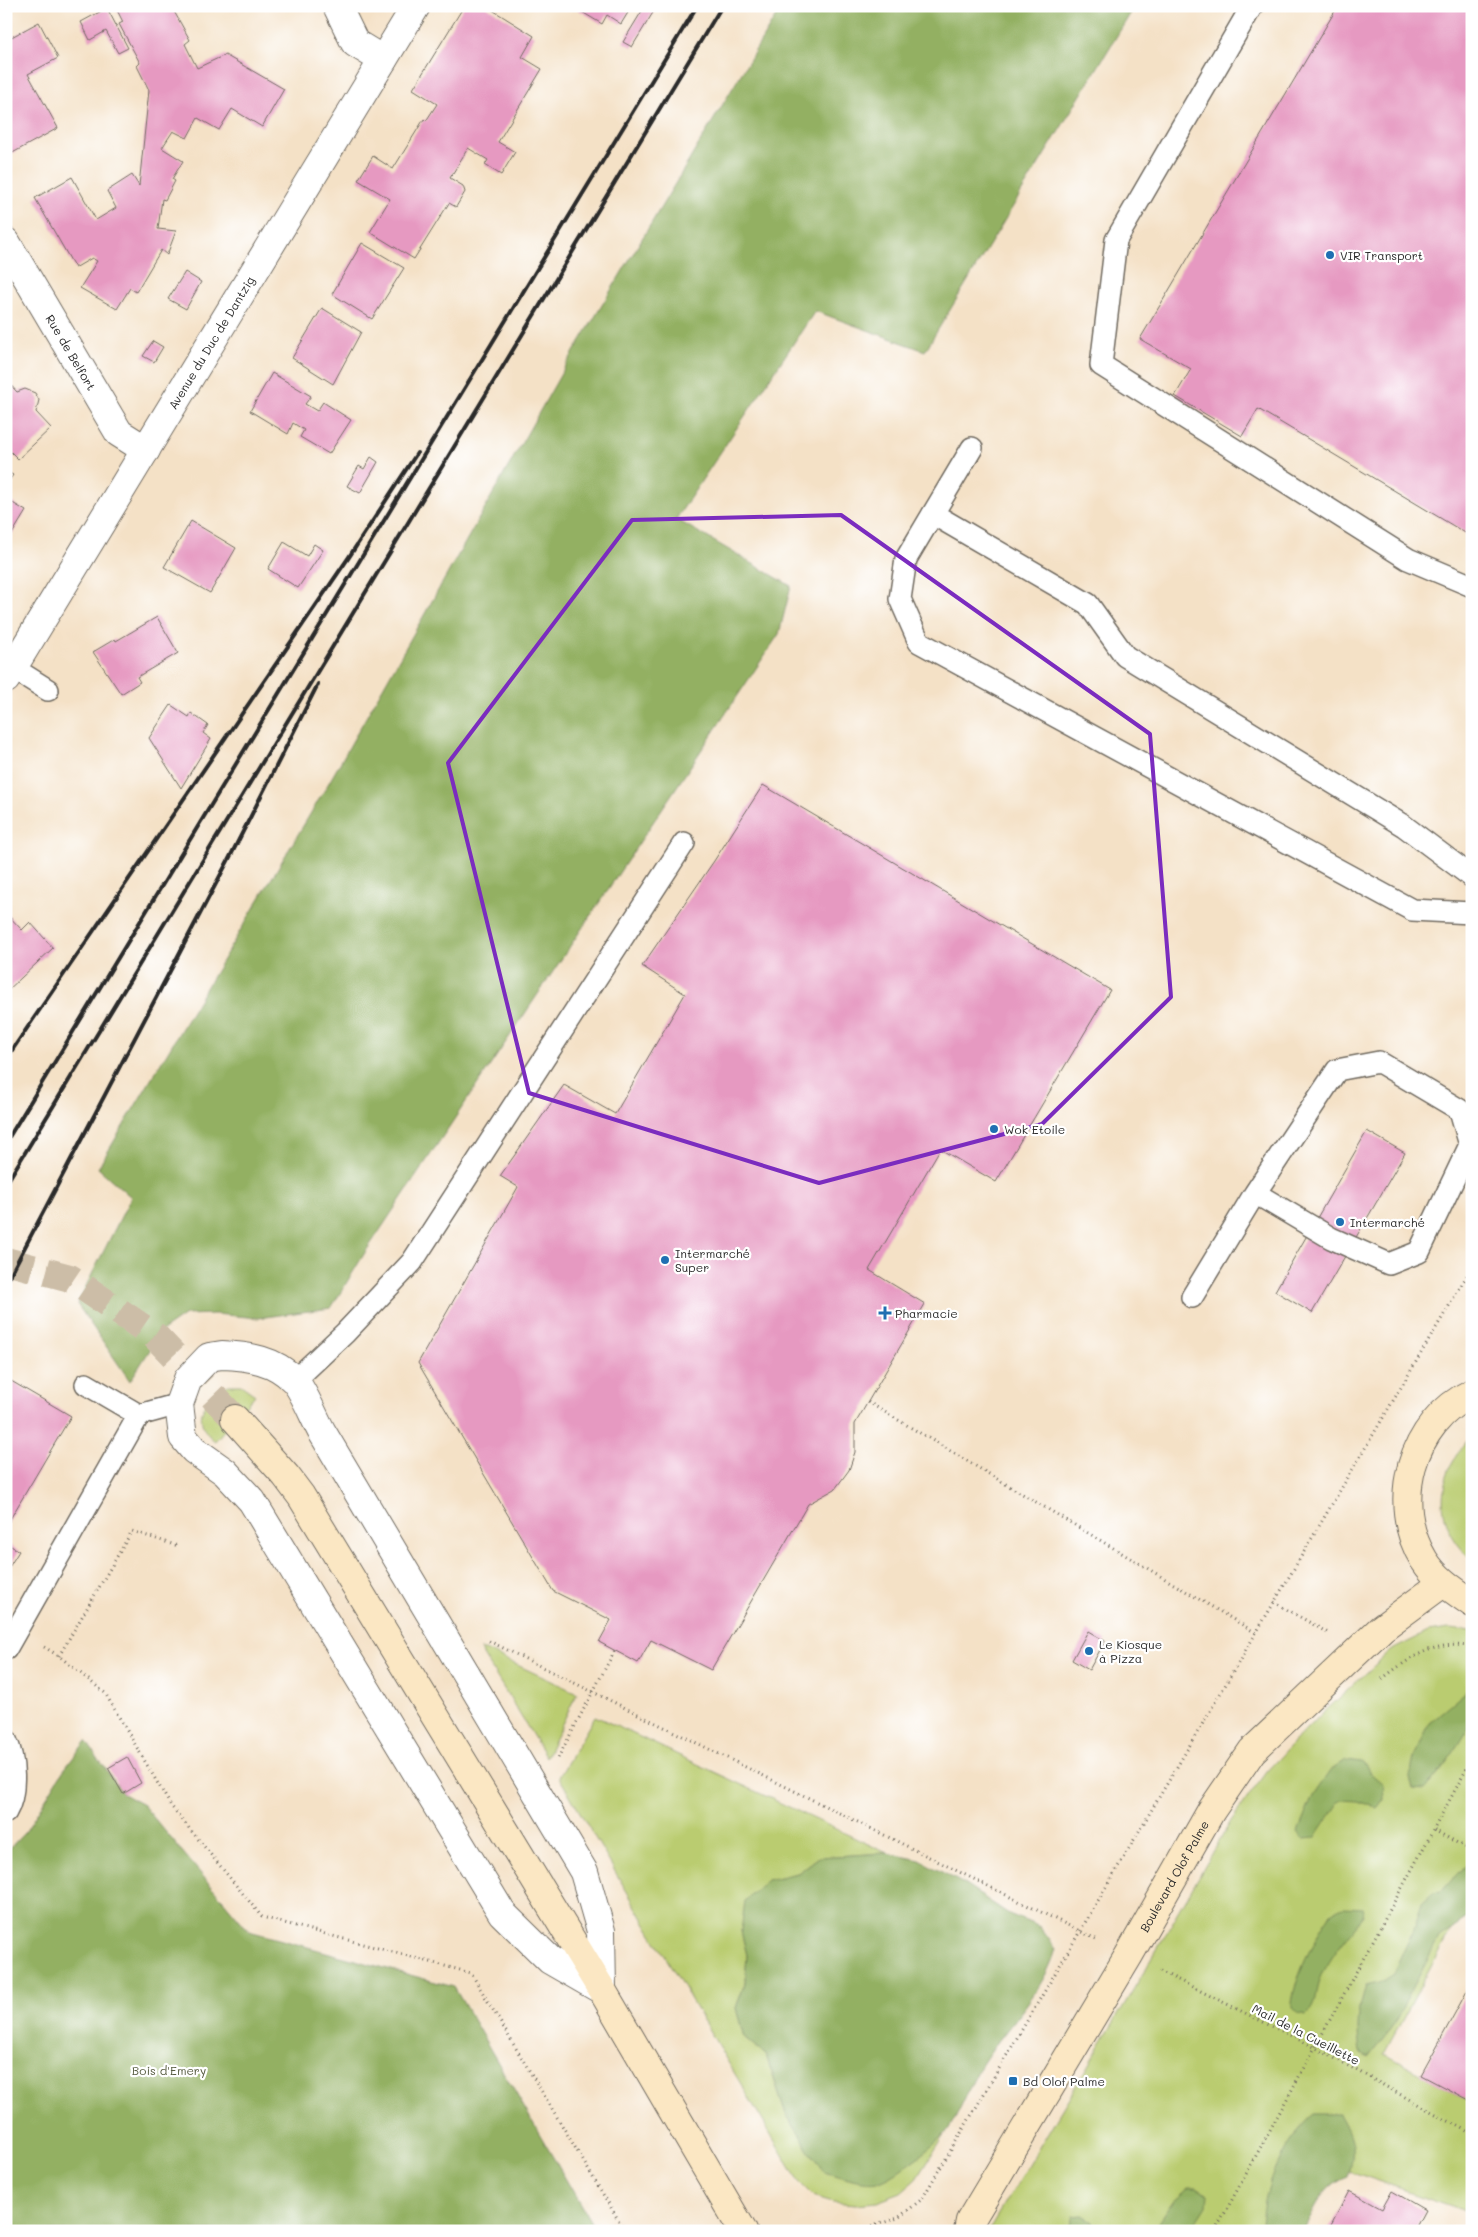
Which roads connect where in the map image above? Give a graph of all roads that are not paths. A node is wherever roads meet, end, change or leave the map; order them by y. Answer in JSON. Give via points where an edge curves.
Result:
{"nodes":[{"id":1,"x":337,"y":6,"type":"edge"},
{"id":2,"x":416,"y":6,"type":"edge"},
{"id":3,"x":1252,"y":6,"type":"edge"},
{"id":4,"x":384,"y":60,"type":"junction"},
{"id":5,"x":6,"y":242,"type":"edge"},
{"id":6,"x":972,"y":448,"type":"dead end"},
{"id":7,"x":146,"y":450,"type":"junction"},
{"id":8,"x":933,"y":514,"type":"junction"},
{"id":9,"x":1472,"y":586,"type":"edge"},
{"id":10,"x":10,"y":673,"type":"edge"},
{"id":11,"x":48,"y":690,"type":"dead end"},
{"id":12,"x":684,"y":843,"type":"dead end"},
{"id":13,"x":1472,"y":877,"type":"edge"},
{"id":14,"x":1472,"y":913,"type":"edge"},
{"id":15,"x":1255,"y":1193,"type":"junction"},
{"id":16,"x":1192,"y":1297,"type":"dead end"},
{"id":17,"x":296,"y":1380,"type":"junction"},
{"id":18,"x":86,"y":1384,"type":"dead end"},
{"id":19,"x":1472,"y":1393,"type":"edge"},
{"id":20,"x":179,"y":1404,"type":"junction"},
{"id":21,"x":139,"y":1415,"type":"junction"},
{"id":22,"x":235,"y":1419,"type":"tunnel mouth"},
{"id":23,"x":1442,"y":1583,"type":"junction"},
{"id":24,"x":1472,"y":1603,"type":"edge"},
{"id":25,"x":11,"y":1640,"type":"edge"},
{"id":26,"x":6,"y":1740,"type":"edge"},
{"id":27,"x":6,"y":1812,"type":"edge"},
{"id":28,"x":602,"y":1990,"type":"junction"},
{"id":29,"x":966,"y":2228,"type":"edge"},
{"id":30,"x":745,"y":2229,"type":"edge"}],
"edges":[{"from":1,"to":4,"type":"street","via":[[355,43]]},
{"from":2,"to":4,"type":"street","name":"Avenue du Duc de Dantzig"},
{"from":3,"to":9,"type":"lane","via":[[1116,240],[1101,365],[1408,559]]},
{"from":4,"to":7,"type":"street","name":"Avenue du Duc de Dantzig"},
{"from":5,"to":7,"type":"street","name":"Rue de Belfort","via":[[119,433]]},
{"from":6,"to":8,"type":"lane"},
{"from":7,"to":10,"type":"street","name":"Avenue du Duc de Dantzig"},
{"from":8,"to":13,"type":"lane","via":[[1088,604],[1125,656],[1404,826]]},
{"from":8,"to":14,"type":"lane","via":[[906,559],[900,599],[919,642],[1412,910]]},
{"from":10,"to":11,"type":"lane"},
{"from":12,"to":17,"type":"lane","via":[[412,1262]]},
{"from":15,"to":15,"type":"lane","via":[[1331,1238],[1389,1264],[1419,1252],[1470,1146],[1460,1110],[1379,1062],[1338,1070]]},
{"from":15,"to":16,"type":"lane"},
{"from":17,"to":20,"type":"street","via":[[269,1361],[222,1355],[209,1358],[188,1379]]},
{"from":17,"to":28,"type":"street","via":[[322,1432],[584,1872],[601,1931]]},
{"from":18,"to":21,"type":"lane"},
{"from":19,"to":23,"type":"street","via":[[1459,1399],[1435,1419],[1425,1434],[1409,1474],[1406,1503],[1412,1532],[1424,1560]]},
{"from":20,"to":21,"type":"lane"},
{"from":20,"to":28,"type":"street","via":[[183,1438],[225,1472],[252,1500],[502,1913],[550,1960]]},
{"from":21,"to":25,"type":"lane"},
{"from":22,"to":28,"type":"street","via":[[301,1496]]},
{"from":23,"to":24,"type":"street"},
{"from":23,"to":29,"type":"street","name":"Boulevard Olof Palme","via":[[1357,1650],[1252,1751],[1211,1811]]},
{"from":26,"to":27,"type":"lane","via":[[10,1747],[12,1788]]},
{"from":28,"to":30,"type":"street"}]}
